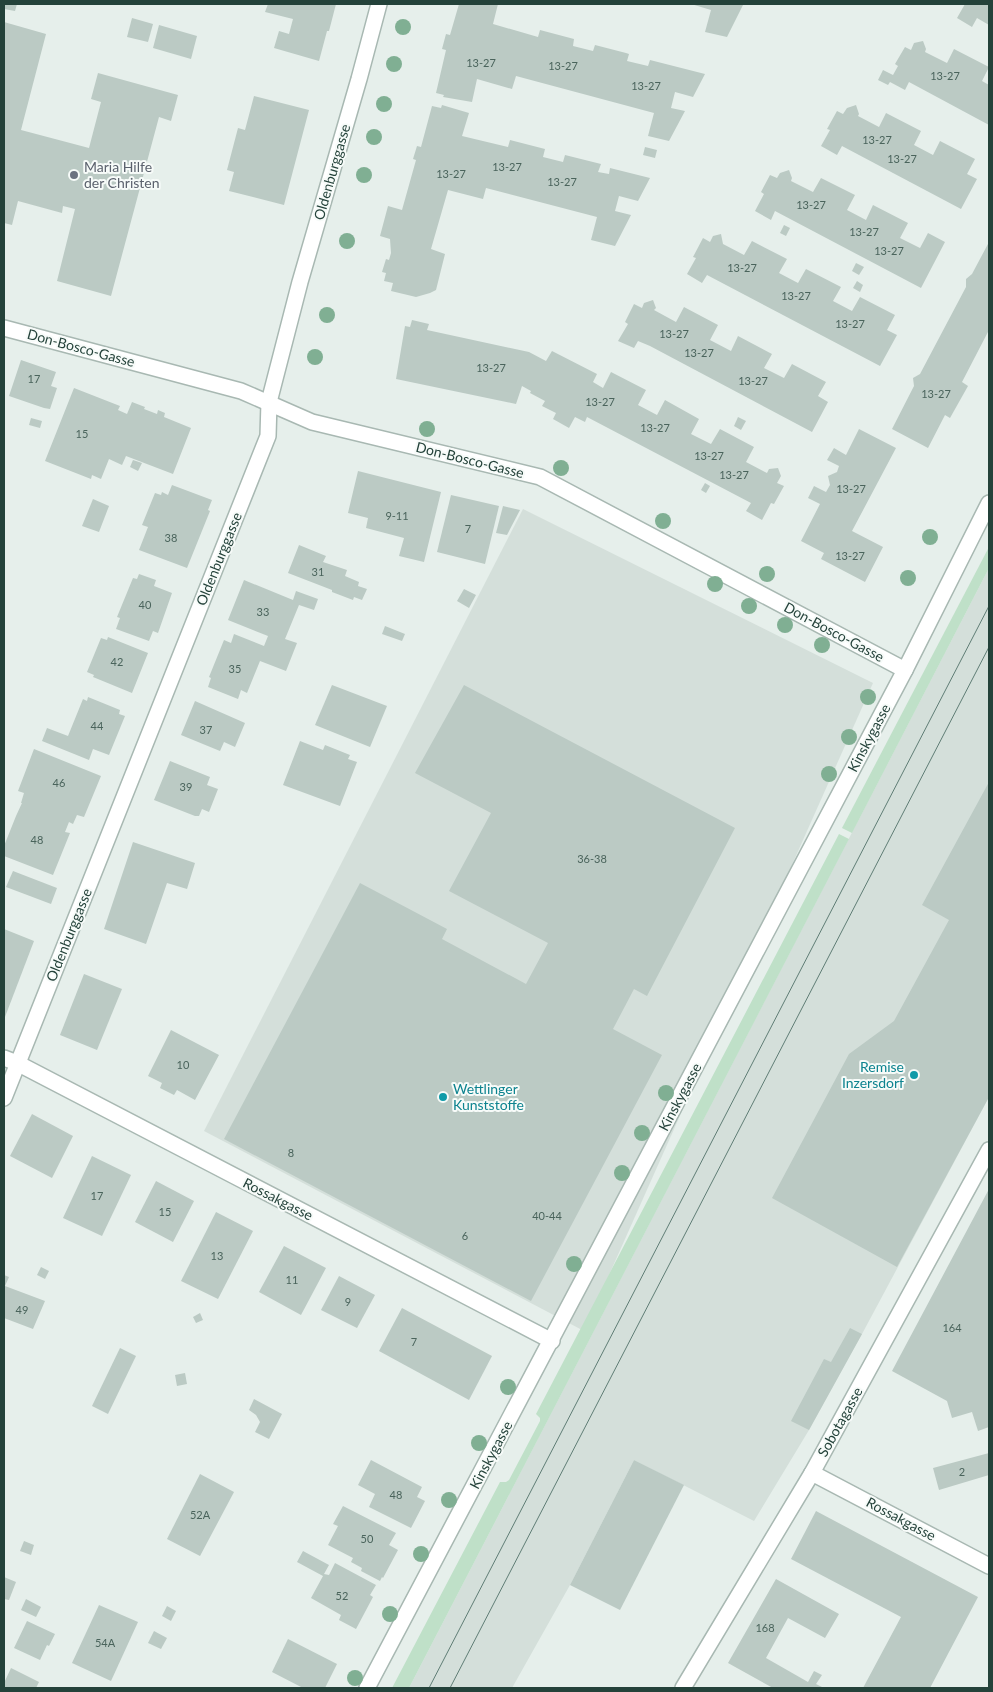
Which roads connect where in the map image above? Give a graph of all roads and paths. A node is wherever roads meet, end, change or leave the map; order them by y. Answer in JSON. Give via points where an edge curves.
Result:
{"nodes":[{"id":1,"x":379,"y":4,"type":"edge"},
{"id":2,"x":4,"y":328,"type":"edge"},
{"id":3,"x":269,"y":402,"type":"junction"},
{"id":4,"x":989,"y":503,"type":"edge"},
{"id":5,"x":905,"y":670,"type":"junction"},
{"id":6,"x":11,"y":1061,"type":"edge"},
{"id":7,"x":4,"y":1098,"type":"edge"},
{"id":8,"x":989,"y":1150,"type":"edge"},
{"id":9,"x":552,"y":1340,"type":"junction"},
{"id":10,"x":812,"y":1473,"type":"junction"},
{"id":11,"x":989,"y":1566,"type":"edge"},
{"id":12,"x":367,"y":1688,"type":"edge"},
{"id":13,"x":683,"y":1688,"type":"edge"}],
"edges":[{"from":1,"to":3,"type":"street","name":"Oldenburggasse"},
{"from":2,"to":3,"type":"street","name":"Don-Bosco-Gasse","via":[[241,391]]},
{"from":3,"to":5,"type":"street","name":"Don-Bosco-Gasse","via":[[312,422],[540,477]]},
{"from":3,"to":6,"type":"street","name":"Oldenburggasse","via":[[268,436]]},
{"from":4,"to":5,"type":"street","name":"Kinskygasse"},
{"from":5,"to":9,"type":"street","name":"Kinskygasse"},
{"from":6,"to":7,"type":"street","name":"Oldenburggasse"},
{"from":6,"to":9,"type":"street","name":"Rossakgasse"},
{"from":8,"to":10,"type":"street","name":"Sobotagasse"},
{"from":9,"to":12,"type":"street","name":"Kinskygasse"},
{"from":10,"to":11,"type":"street","name":"Rossakgasse"},
{"from":10,"to":13,"type":"street","name":"Sobotagasse"}]}
